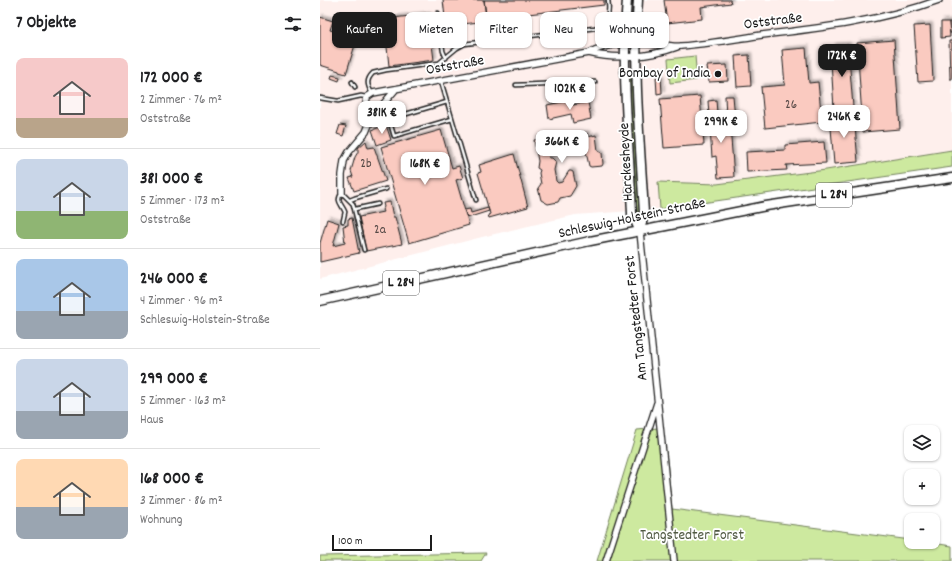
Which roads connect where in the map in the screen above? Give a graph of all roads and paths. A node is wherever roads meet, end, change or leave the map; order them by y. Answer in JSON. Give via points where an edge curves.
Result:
{"nodes":[{"id":1,"x":608,"y":0,"type":"edge"},
{"id":2,"x":627,"y":0,"type":"edge"},
{"id":3,"x":638,"y":0,"type":"edge"},
{"id":4,"x":939,"y":0,"type":"edge"},
{"id":5,"x":626,"y":12,"type":"edge"},
{"id":6,"x":637,"y":12,"type":"edge"},
{"id":7,"x":669,"y":46,"type":"edge"},
{"id":8,"x":679,"y":46,"type":"junction"},
{"id":9,"x":443,"y":48,"type":"edge"},
{"id":10,"x":599,"y":48,"type":"edge"},
{"id":11,"x":624,"y":48,"type":"edge"},
{"id":12,"x":636,"y":48,"type":"edge"},
{"id":13,"x":589,"y":53,"type":"junction"},
{"id":14,"x":624,"y":56,"type":"junction"},
{"id":15,"x":636,"y":56,"type":"junction"},
{"id":16,"x":446,"y":58,"type":"junction"},
{"id":17,"x":441,"y":81,"type":"junction"},
{"id":18,"x":352,"y":82,"type":"dead end"},
{"id":19,"x":595,"y":82,"type":"dead end"},
{"id":20,"x":516,"y":85,"type":"dead end"},
{"id":21,"x":355,"y":87,"type":"dead end"},
{"id":22,"x":396,"y":89,"type":"junction"},
{"id":23,"x":373,"y":94,"type":"junction"},
{"id":24,"x":367,"y":97,"type":"junction"},
{"id":25,"x":320,"y":98,"type":"edge"},
{"id":26,"x":447,"y":102,"type":"junction"},
{"id":27,"x":382,"y":106,"type":"junction"},
{"id":28,"x":375,"y":110,"type":"junction"},
{"id":29,"x":389,"y":119,"type":"junction"},
{"id":30,"x":452,"y":119,"type":"junction"},
{"id":31,"x":952,"y":178,"type":"edge"},
{"id":32,"x":386,"y":189,"type":"dead end"},
{"id":33,"x":342,"y":193,"type":"junction"},
{"id":34,"x":350,"y":200,"type":"junction"},
{"id":35,"x":476,"y":200,"type":"dead end"},
{"id":36,"x":378,"y":204,"type":"dead end"},
{"id":37,"x":355,"y":209,"type":"junction"},
{"id":38,"x":343,"y":221,"type":"dead end"},
{"id":39,"x":640,"y":232,"type":"junction"},
{"id":40,"x":364,"y":250,"type":"dead end"},
{"id":41,"x":320,"y":301,"type":"edge"},
{"id":42,"x":658,"y":401,"type":"junction"},
{"id":43,"x":606,"y":561,"type":"edge"},
{"id":44,"x":674,"y":561,"type":"edge"}],
"edges":[{"from":1,"to":16,"type":"lane","via":[[607,20],[601,26],[464,44]]},
{"from":2,"to":5,"type":"main road","name":"Harckesheyde"},
{"from":3,"to":6,"type":"main road","name":"Harckesheyde"},
{"from":4,"to":8,"type":"street","name":"Oststraße","via":[[904,12],[852,24]]},
{"from":7,"to":8,"type":"street","name":"Oststraße"},
{"from":8,"to":15,"type":"street","name":"Oststraße","via":[[663,52]]},
{"from":9,"to":16,"type":"lane"},
{"from":10,"to":13,"type":"street","name":"Oststraße"},
{"from":11,"to":14,"type":"main road","name":"Harckesheyde"},
{"from":12,"to":15,"type":"main road","name":"Harckesheyde"},
{"from":13,"to":14,"type":"street","name":"Oststraße","via":[[609,57]]},
{"from":13,"to":17,"type":"street","name":"Oststraße"},
{"from":14,"to":15,"type":"street","name":"Oststraße"},
{"from":14,"to":39,"type":"main road","name":"Harckesheyde","via":[[632,214]]},
{"from":15,"to":39,"type":"main road","name":"Harckesheyde","via":[[644,213]]},
{"from":16,"to":23,"type":"lane","via":[[439,63],[373,73],[368,81]]},
{"from":17,"to":22,"type":"street","name":"Oststraße"},
{"from":17,"to":26,"type":"lane"},
{"from":18,"to":21,"type":"lane"},
{"from":19,"to":20,"type":"lane"},
{"from":22,"to":23,"type":"street","name":"Oststraße"},
{"from":22,"to":27,"type":"street"},
{"from":23,"to":24,"type":"street","name":"Oststraße"},
{"from":24,"to":25,"type":"lane","via":[[338,101]]},
{"from":24,"to":28,"type":"street","via":[[366,104]]},
{"from":26,"to":29,"type":"lane"},
{"from":26,"to":30,"type":"lane"},
{"from":27,"to":28,"type":"street"},
{"from":27,"to":29,"type":"lane"},
{"from":28,"to":33,"type":"street","via":[[366,132],[344,161]]},
{"from":29,"to":30,"type":"lane","via":[[394,136]]},
{"from":30,"to":35,"type":"lane"},
{"from":31,"to":39,"type":"main road","name":"Schleswig-Holstein-Straße","number":"L 284","via":[[766,206]]},
{"from":32,"to":34,"type":"lane"},
{"from":33,"to":34,"type":"lane"},
{"from":33,"to":38,"type":"lane","via":[[339,201],[345,212]]},
{"from":34,"to":37,"type":"lane"},
{"from":36,"to":37,"type":"lane"},
{"from":37,"to":40,"type":"lane"},
{"from":39,"to":41,"type":"main road","name":"Schleswig-Holstein-Straße","number":"L 284"},
{"from":39,"to":42,"type":"street","name":"Am Tangstedter Forst"},
{"from":42,"to":43,"type":"street","name":"Am Tangstedter Forst"},
{"from":42,"to":44,"type":"street","name":"Am Tangstedter Forst"}]}
